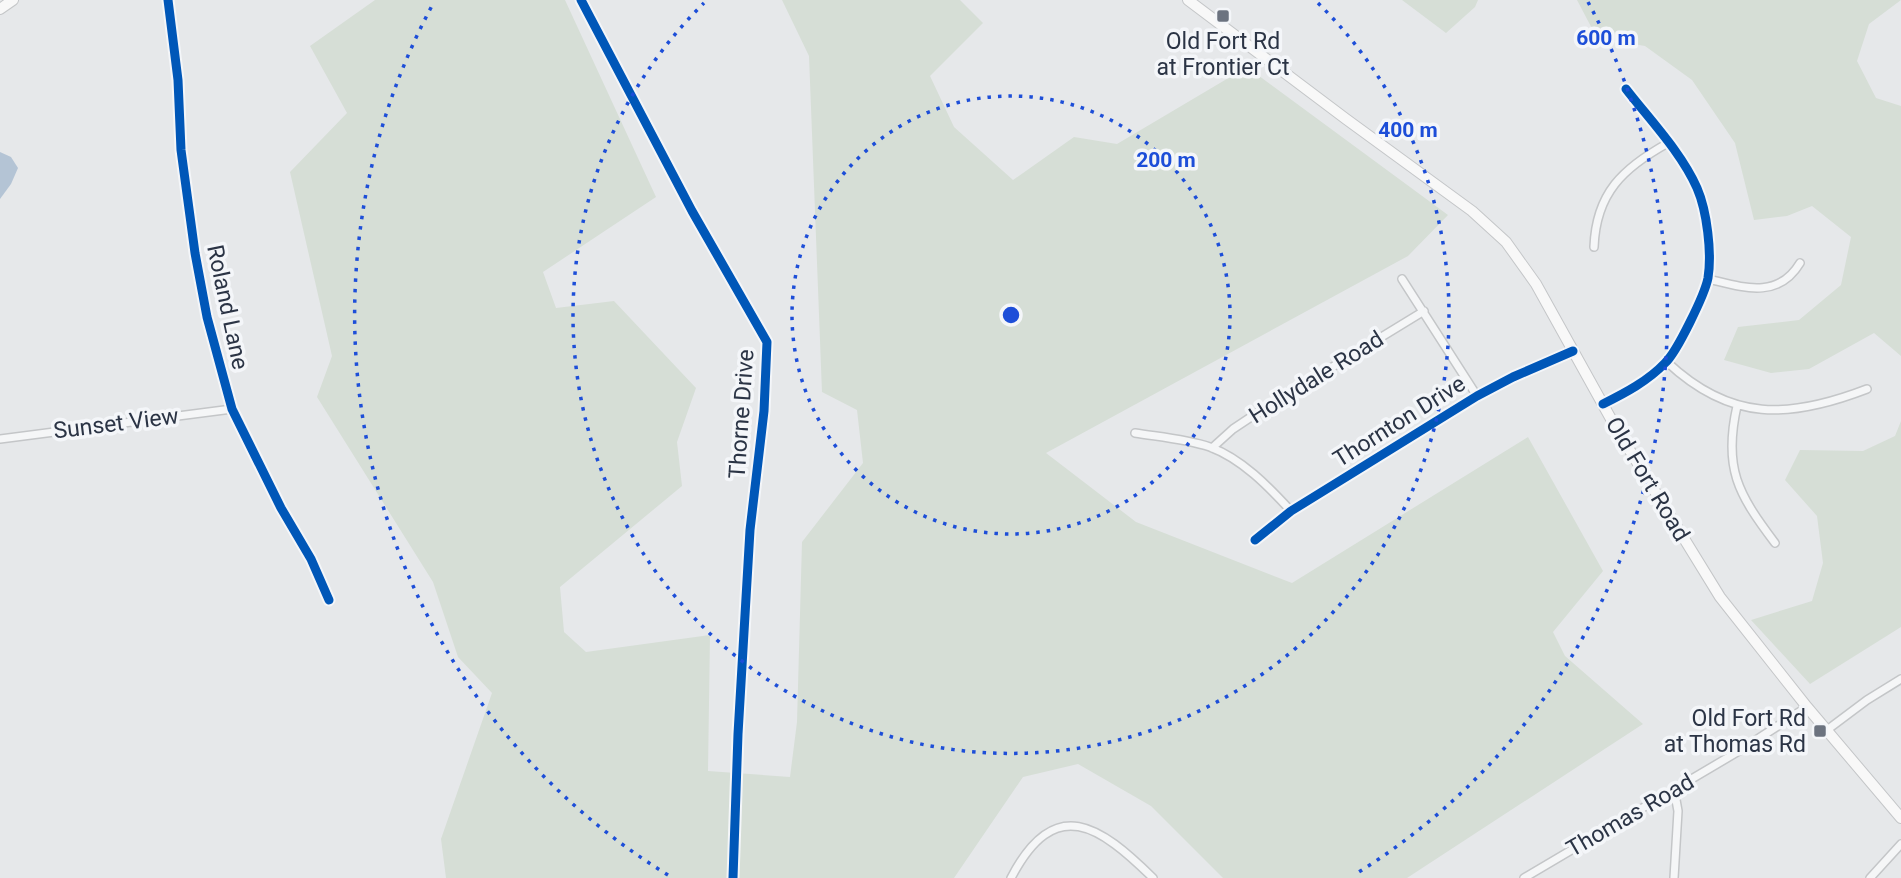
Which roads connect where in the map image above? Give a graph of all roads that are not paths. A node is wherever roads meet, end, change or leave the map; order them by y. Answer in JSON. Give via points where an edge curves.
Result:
{"nodes":[{"id":1,"x":13,"y":0,"type":"edge"},
{"id":2,"x":168,"y":0,"type":"edge"},
{"id":3,"x":581,"y":0,"type":"edge"},
{"id":4,"x":1196,"y":2,"type":"edge"},
{"id":5,"x":0,"y":9,"type":"edge"},
{"id":6,"x":1626,"y":89,"type":"dead end"},
{"id":7,"x":1668,"y":143,"type":"junction"},
{"id":8,"x":1594,"y":247,"type":"dead end"},
{"id":9,"x":1800,"y":263,"type":"dead end"},
{"id":10,"x":1402,"y":279,"type":"dead end"},
{"id":11,"x":1708,"y":279,"type":"junction"},
{"id":12,"x":1424,"y":311,"type":"junction"},
{"id":13,"x":1573,"y":351,"type":"junction"},
{"id":14,"x":1667,"y":362,"type":"junction"},
{"id":15,"x":1867,"y":389,"type":"dead end"},
{"id":16,"x":1477,"y":396,"type":"junction"},
{"id":17,"x":1603,"y":404,"type":"junction"},
{"id":18,"x":1737,"y":406,"type":"junction"},
{"id":19,"x":232,"y":409,"type":"junction"},
{"id":20,"x":1135,"y":432,"type":"dead end"},
{"id":21,"x":0,"y":439,"type":"edge"},
{"id":22,"x":1212,"y":448,"type":"junction"},
{"id":23,"x":1291,"y":511,"type":"junction"},
{"id":24,"x":1255,"y":540,"type":"dead end"},
{"id":25,"x":1775,"y":543,"type":"dead end"},
{"id":26,"x":329,"y":600,"type":"dead end"},
{"id":27,"x":1901,"y":679,"type":"edge"},
{"id":28,"x":1807,"y":707,"type":"junction"},
{"id":29,"x":1827,"y":730,"type":"junction"},
{"id":30,"x":1674,"y":789,"type":"junction"},
{"id":31,"x":1901,"y":818,"type":"edge"},
{"id":32,"x":1901,"y":844,"type":"edge"},
{"id":33,"x":733,"y":878,"type":"edge"},
{"id":34,"x":1011,"y":878,"type":"edge"},
{"id":35,"x":1153,"y":878,"type":"edge"},
{"id":36,"x":1524,"y":878,"type":"edge"},
{"id":37,"x":1674,"y":878,"type":"edge"},
{"id":38,"x":1870,"y":878,"type":"edge"}],
"edges":[{"from":1,"to":5,"type":"main road"},
{"from":2,"to":19,"type":"street","name":"Roland Lane","via":[[195,253]]},
{"from":3,"to":33,"type":"street","name":"Thorne Drive","via":[[767,342],[750,530]]},
{"from":4,"to":13,"type":"main road","name":"Old Fort Road","via":[[1498,233],[1532,276]]},
{"from":6,"to":7,"type":"street"},
{"from":7,"to":8,"type":"street","via":[[1638,162],[1611,188],[1597,218]]},
{"from":7,"to":11,"type":"street","via":[[1699,191],[1708,232]]},
{"from":9,"to":11,"type":"street","via":[[1791,275],[1766,287],[1745,289]]},
{"from":10,"to":12,"type":"street"},
{"from":11,"to":14,"type":"street"},
{"from":12,"to":16,"type":"street"},
{"from":12,"to":22,"type":"street","name":"Hollydale Road","via":[[1254,415]]},
{"from":13,"to":16,"type":"street","name":"Thornton Drive"},
{"from":13,"to":17,"type":"main road","name":"Old Fort Road"},
{"from":14,"to":17,"type":"street"},
{"from":14,"to":18,"type":"street","via":[[1704,390]]},
{"from":15,"to":18,"type":"street","via":[[1811,407]]},
{"from":16,"to":23,"type":"street","name":"Thornton Drive"},
{"from":17,"to":28,"type":"main road","name":"Old Fort Road","via":[[1720,597]]},
{"from":18,"to":25,"type":"street","via":[[1731,462],[1743,496]]},
{"from":19,"to":21,"type":"street","name":"Sunset View"},
{"from":19,"to":26,"type":"street","name":"Roland Lane"},
{"from":20,"to":22,"type":"street"},
{"from":22,"to":23,"type":"street","via":[[1259,479]]},
{"from":23,"to":24,"type":"street","name":"Thornton Drive"},
{"from":27,"to":29,"type":"street"},
{"from":28,"to":29,"type":"main road","name":"Old Fort Road"},
{"from":28,"to":30,"type":"street","name":"Thomas Road"},
{"from":29,"to":31,"type":"main road","name":"Old Fort Road"},
{"from":30,"to":36,"type":"street","name":"Thomas Road"},
{"from":30,"to":37,"type":"street","via":[[1678,811]]},
{"from":32,"to":38,"type":"street"},
{"from":34,"to":35,"type":"street","via":[[1034,843],[1065,826],[1111,839]]}]}
